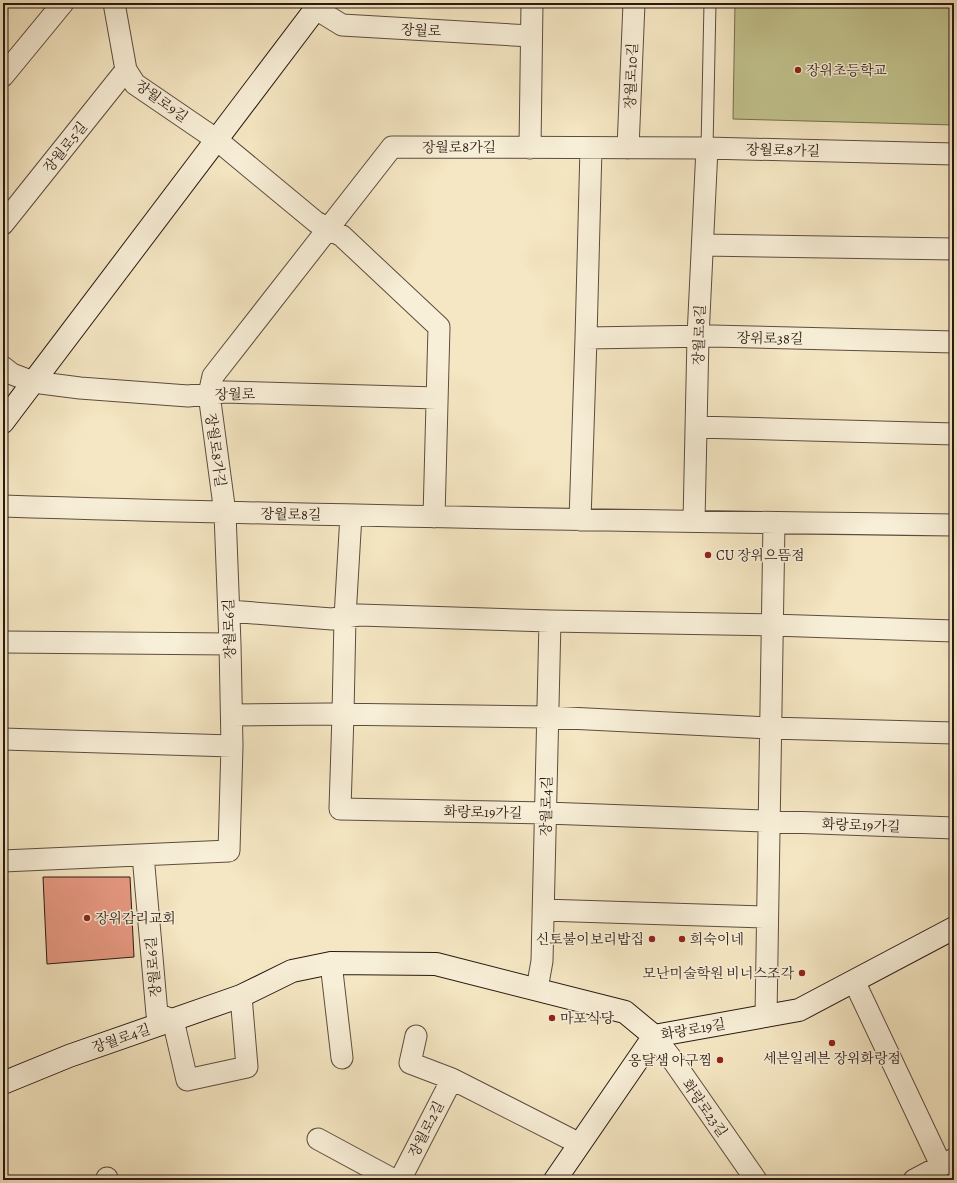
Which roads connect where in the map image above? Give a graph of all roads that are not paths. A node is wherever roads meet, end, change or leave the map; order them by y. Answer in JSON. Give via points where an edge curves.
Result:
{"nodes":[{"id":1,"x":63,"y":3,"type":"edge"},
{"id":2,"x":114,"y":3,"type":"edge"},
{"id":3,"x":532,"y":3,"type":"edge"},
{"id":4,"x":634,"y":3,"type":"edge"},
{"id":5,"x":710,"y":3,"type":"edge"},
{"id":6,"x":318,"y":6,"type":"edge"},
{"id":7,"x":531,"y":36,"type":"junction"},
{"id":8,"x":126,"y":70,"type":"junction"},
{"id":9,"x":3,"y":76,"type":"edge"},
{"id":10,"x":217,"y":140,"type":"junction"},
{"id":11,"x":530,"y":148,"type":"junction"},
{"id":12,"x":591,"y":148,"type":"junction"},
{"id":13,"x":628,"y":148,"type":"junction"},
{"id":14,"x":707,"y":148,"type":"junction"},
{"id":15,"x":954,"y":154,"type":"edge"},
{"id":16,"x":3,"y":224,"type":"edge"},
{"id":17,"x":328,"y":229,"type":"junction"},
{"id":18,"x":703,"y":245,"type":"junction"},
{"id":19,"x":954,"y":249,"type":"edge"},
{"id":20,"x":698,"y":336,"type":"junction"},
{"id":21,"x":586,"y":338,"type":"junction"},
{"id":22,"x":954,"y":342,"type":"edge"},
{"id":23,"x":3,"y":367,"type":"edge"},
{"id":24,"x":33,"y":382,"type":"junction"},
{"id":25,"x":209,"y":394,"type":"junction"},
{"id":26,"x":437,"y":398,"type":"junction"},
{"id":27,"x":3,"y":422,"type":"edge"},
{"id":28,"x":696,"y":427,"type":"junction"},
{"id":29,"x":954,"y":434,"type":"edge"},
{"id":30,"x":3,"y":506,"type":"edge"},
{"id":31,"x":225,"y":513,"type":"junction"},
{"id":32,"x":351,"y":515,"type":"junction"},
{"id":33,"x":434,"y":517,"type":"junction"},
{"id":34,"x":580,"y":520,"type":"junction"},
{"id":35,"x":694,"y":521,"type":"junction"},
{"id":36,"x":774,"y":523,"type":"junction"},
{"id":37,"x":954,"y":525,"type":"edge"},
{"id":38,"x":229,"y":611,"type":"junction"},
{"id":39,"x":345,"y":617,"type":"junction"},
{"id":40,"x":550,"y":621,"type":"junction"},
{"id":41,"x":772,"y":625,"type":"junction"},
{"id":42,"x":954,"y":631,"type":"edge"},
{"id":43,"x":3,"y":642,"type":"edge"},
{"id":44,"x":230,"y":644,"type":"junction"},
{"id":45,"x":343,"y":714,"type":"junction"},
{"id":46,"x":232,"y":716,"type":"junction"},
{"id":47,"x":548,"y":717,"type":"junction"},
{"id":48,"x":770,"y":728,"type":"junction"},
{"id":49,"x":954,"y":733,"type":"edge"},
{"id":50,"x":3,"y":739,"type":"edge"},
{"id":51,"x":232,"y":746,"type":"junction"},
{"id":52,"x":546,"y":813,"type":"junction"},
{"id":53,"x":769,"y":822,"type":"junction"},
{"id":54,"x":954,"y":828,"type":"edge"},
{"id":55,"x":143,"y":854,"type":"junction"},
{"id":56,"x":3,"y":861,"type":"edge"},
{"id":57,"x":543,"y":910,"type":"junction"},
{"id":58,"x":767,"y":917,"type":"junction"},
{"id":59,"x":954,"y":928,"type":"edge"},
{"id":60,"x":331,"y":962,"type":"junction"},
{"id":61,"x":854,"y":981,"type":"junction"},
{"id":62,"x":537,"y":990,"type":"junction"},
{"id":63,"x":241,"y":996,"type":"junction"},
{"id":64,"x":766,"y":1016,"type":"junction"},
{"id":65,"x":173,"y":1020,"type":"junction"},
{"id":66,"x":416,"y":1036,"type":"dead end"},
{"id":67,"x":654,"y":1036,"type":"junction"},
{"id":68,"x":342,"y":1058,"type":"dead end"},
{"id":69,"x":452,"y":1079,"type":"junction"},
{"id":70,"x":3,"y":1084,"type":"edge"},
{"id":71,"x":318,"y":1139,"type":"dead end"},
{"id":72,"x":580,"y":1144,"type":"junction"},
{"id":73,"x":948,"y":1162,"type":"edge"},
{"id":74,"x":394,"y":1180,"type":"edge"},
{"id":75,"x":400,"y":1180,"type":"edge"},
{"id":76,"x":555,"y":1180,"type":"edge"},
{"id":77,"x":756,"y":1180,"type":"edge"},
{"id":78,"x":914,"y":1180,"type":"edge"}],
"edges":[{"from":1,"to":9,"type":"street"},
{"from":2,"to":8,"type":"street","name":"장월로9길"},
{"from":3,"to":7,"type":"street"},
{"from":4,"to":13,"type":"street","name":"장월로10길"},
{"from":5,"to":14,"type":"lane"},
{"from":6,"to":7,"type":"street","name":"장월로","via":[[342,25]]},
{"from":6,"to":10,"type":"street","name":"장월로"},
{"from":7,"to":11,"type":"street"},
{"from":8,"to":10,"type":"street","name":"장월로9길","via":[[135,84]]},
{"from":8,"to":16,"type":"street","name":"장월로5길"},
{"from":10,"to":17,"type":"street","via":[[316,222]]},
{"from":10,"to":24,"type":"street","name":"장월로"},
{"from":11,"to":12,"type":"street","name":"장월로8가길"},
{"from":11,"to":17,"type":"street","name":"장월로8가길","via":[[392,147]]},
{"from":12,"to":13,"type":"street","name":"장월로8가길"},
{"from":12,"to":21,"type":"street"},
{"from":13,"to":14,"type":"street","name":"장월로8가길"},
{"from":14,"to":15,"type":"street","name":"장월로8가길"},
{"from":14,"to":18,"type":"street","name":"장월로8길"},
{"from":17,"to":25,"type":"street","name":"장월로8가길","via":[[213,376]]},
{"from":17,"to":26,"type":"street","via":[[342,236],[439,327]]},
{"from":18,"to":19,"type":"street"},
{"from":18,"to":20,"type":"street","name":"장월로8길"},
{"from":20,"to":21,"type":"street","name":"장위로38길"},
{"from":20,"to":22,"type":"street","name":"장위로38길"},
{"from":20,"to":28,"type":"street","name":"장월로8길"},
{"from":21,"to":34,"type":"street"},
{"from":23,"to":24,"type":"street","name":"장월로","via":[[12,374]]},
{"from":24,"to":25,"type":"street","name":"장월로","via":[[188,396]]},
{"from":24,"to":27,"type":"street","name":"장월로"},
{"from":25,"to":26,"type":"street","name":"장월로","via":[[225,392]]},
{"from":25,"to":31,"type":"street","name":"장월로8가길"},
{"from":26,"to":33,"type":"street"},
{"from":28,"to":29,"type":"street"},
{"from":28,"to":35,"type":"street","name":"장월로8길"},
{"from":30,"to":31,"type":"street","name":"장월로8길"},
{"from":31,"to":32,"type":"street","name":"장월로8길"},
{"from":31,"to":38,"type":"street","name":"장월로6길"},
{"from":32,"to":33,"type":"street","name":"장월로8길"},
{"from":32,"to":39,"type":"street","name":"화랑로19가길"},
{"from":33,"to":34,"type":"street","name":"장월로8길"},
{"from":34,"to":35,"type":"street","name":"장월로8길"},
{"from":35,"to":36,"type":"street","name":"장월로8길"},
{"from":36,"to":37,"type":"street","name":"장월로8길"},
{"from":36,"to":41,"type":"street"},
{"from":38,"to":39,"type":"street","via":[[332,619]]},
{"from":38,"to":44,"type":"street","name":"장월로6길"},
{"from":39,"to":40,"type":"street","via":[[359,614]]},
{"from":39,"to":45,"type":"street","name":"화랑로19가길"},
{"from":40,"to":41,"type":"street"},
{"from":40,"to":47,"type":"street","name":"장월로4길"},
{"from":41,"to":42,"type":"street"},
{"from":41,"to":48,"type":"street"},
{"from":43,"to":44,"type":"street"},
{"from":44,"to":46,"type":"street","name":"장월로6길"},
{"from":45,"to":46,"type":"street"},
{"from":45,"to":47,"type":"street"},
{"from":45,"to":52,"type":"street","name":"화랑로19가길","via":[[340,808]]},
{"from":46,"to":51,"type":"street","name":"장월로6길"},
{"from":47,"to":48,"type":"street"},
{"from":47,"to":52,"type":"street","name":"장월로4길"},
{"from":48,"to":49,"type":"street"},
{"from":48,"to":53,"type":"street"},
{"from":50,"to":51,"type":"street"},
{"from":51,"to":55,"type":"street","name":"장월로6길","via":[[230,851]]},
{"from":52,"to":53,"type":"street","name":"화랑로19가길"},
{"from":52,"to":57,"type":"street","name":"장월로4길"},
{"from":53,"to":54,"type":"street","name":"화랑로19가길"},
{"from":53,"to":58,"type":"street"},
{"from":55,"to":56,"type":"street","name":"장월로6길"},
{"from":55,"to":65,"type":"street","name":"장월로6길","via":[[157,1014]]},
{"from":57,"to":58,"type":"street"},
{"from":57,"to":62,"type":"street","name":"장월로4길","via":[[542,961]]},
{"from":58,"to":64,"type":"street"},
{"from":59,"to":61,"type":"street","name":"화랑로19길"},
{"from":60,"to":62,"type":"street","name":"장월로4길","via":[[436,964]]},
{"from":60,"to":63,"type":"street","name":"장월로4길","via":[[292,971]]},
{"from":60,"to":68,"type":"street"},
{"from":61,"to":64,"type":"street","name":"화랑로19길","via":[[799,1010]]},
{"from":61,"to":73,"type":"street"},
{"from":62,"to":67,"type":"street","name":"장월로4길","via":[[625,1012]]},
{"from":63,"to":65,"type":"street","name":"장월로4길"},
{"from":63,"to":65,"type":"street","via":[[247,1067],[187,1080]]},
{"from":64,"to":67,"type":"street","name":"화랑로19길"},
{"from":65,"to":70,"type":"street","name":"장월로4길","via":[[69,1056]]},
{"from":66,"to":69,"type":"street","via":[[410,1063]]},
{"from":67,"to":72,"type":"street","name":"화랑로19길"},
{"from":67,"to":77,"type":"street","name":"화랑로23길"},
{"from":69,"to":72,"type":"street"},
{"from":69,"to":75,"type":"street","name":"장월로2길"},
{"from":71,"to":74,"type":"street"},
{"from":72,"to":76,"type":"street","name":"화랑로19길"},
{"from":73,"to":78,"type":"street"}]}
